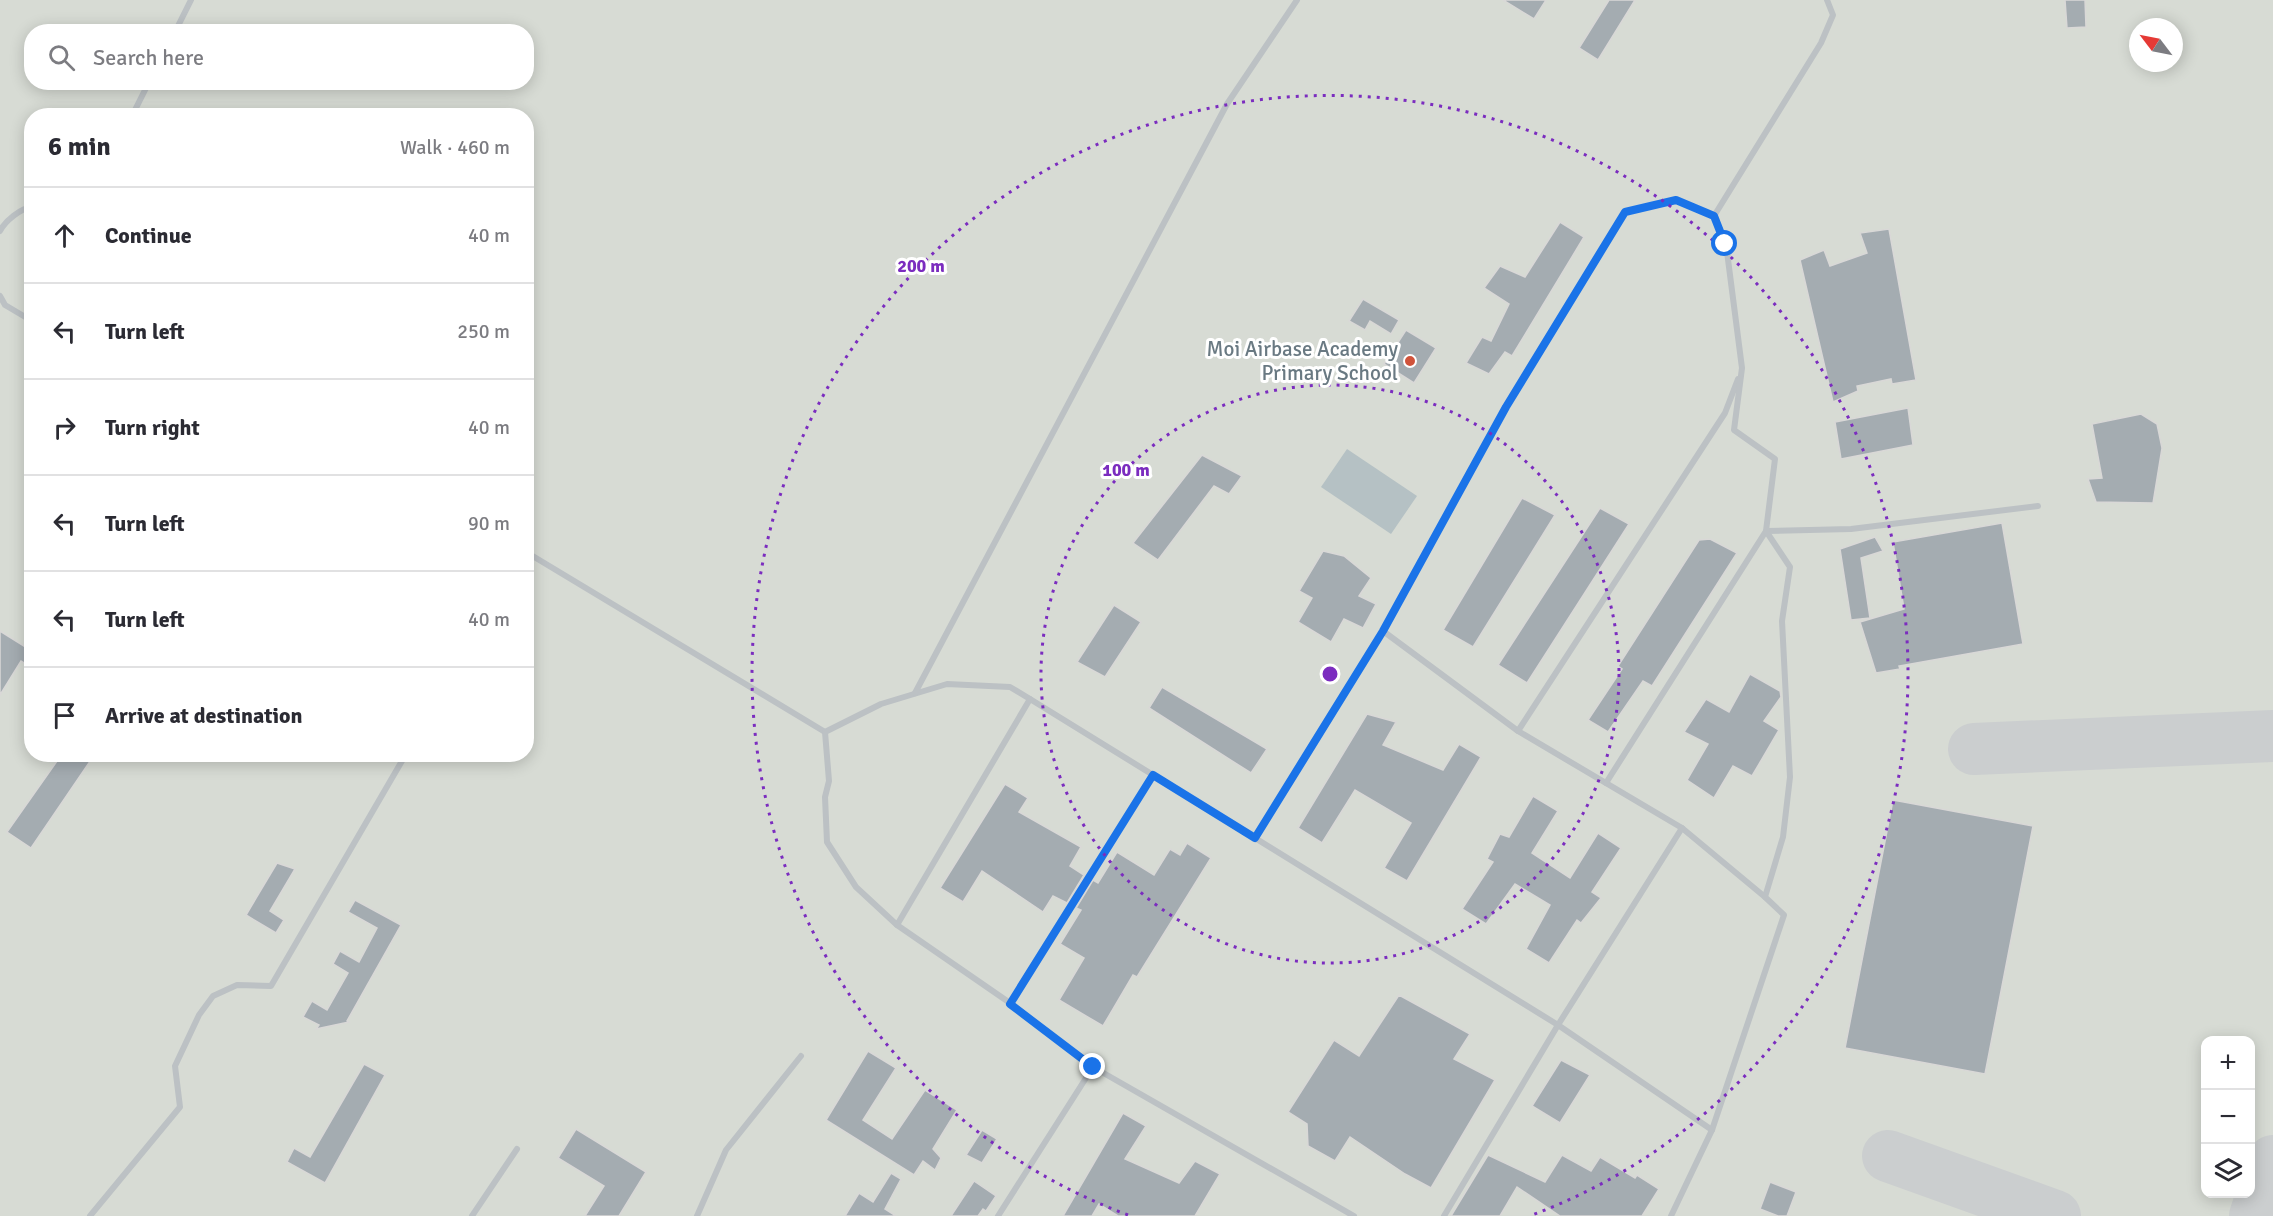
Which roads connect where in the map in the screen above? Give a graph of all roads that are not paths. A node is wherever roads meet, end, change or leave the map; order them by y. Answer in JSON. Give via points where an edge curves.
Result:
{"nodes":[{"id":1,"x":191,"y":0,"type":"edge"},
{"id":2,"x":1297,"y":0,"type":"edge"},
{"id":3,"x":1827,"y":0,"type":"edge"},
{"id":4,"x":179,"y":24,"type":"edge"},
{"id":5,"x":145,"y":90,"type":"edge"},
{"id":6,"x":136,"y":108,"type":"edge"},
{"id":7,"x":24,"y":209,"type":"edge"},
{"id":8,"x":1714,"y":216,"type":"junction"},
{"id":9,"x":0,"y":231,"type":"edge"},
{"id":10,"x":0,"y":296,"type":"edge"},
{"id":11,"x":24,"y":316,"type":"edge"},
{"id":12,"x":1742,"y":368,"type":"junction"},
{"id":13,"x":2038,"y":506,"type":"dead end"},
{"id":14,"x":1766,"y":531,"type":"junction"},
{"id":15,"x":534,"y":557,"type":"edge"},
{"id":16,"x":1383,"y":631,"type":"junction"},
{"id":17,"x":915,"y":693,"type":"junction"},
{"id":18,"x":1030,"y":699,"type":"junction"},
{"id":19,"x":1518,"y":731,"type":"junction"},
{"id":20,"x":825,"y":732,"type":"junction"},
{"id":21,"x":401,"y":762,"type":"edge"},
{"id":22,"x":1153,"y":775,"type":"junction"},
{"id":23,"x":1606,"y":783,"type":"junction"},
{"id":24,"x":1682,"y":828,"type":"junction"},
{"id":25,"x":1255,"y":838,"type":"junction"},
{"id":26,"x":1765,"y":897,"type":"junction"},
{"id":27,"x":897,"y":925,"type":"junction"},
{"id":28,"x":1010,"y":1004,"type":"junction"},
{"id":29,"x":1558,"y":1025,"type":"junction"},
{"id":30,"x":801,"y":1056,"type":"dead end"},
{"id":31,"x":1093,"y":1067,"type":"junction"},
{"id":32,"x":1712,"y":1130,"type":"junction"},
{"id":33,"x":517,"y":1149,"type":"dead end"},
{"id":34,"x":90,"y":1216,"type":"edge"},
{"id":35,"x":472,"y":1216,"type":"edge"},
{"id":36,"x":697,"y":1216,"type":"edge"},
{"id":37,"x":998,"y":1216,"type":"edge"},
{"id":38,"x":1354,"y":1216,"type":"edge"},
{"id":39,"x":1444,"y":1216,"type":"edge"},
{"id":40,"x":1671,"y":1216,"type":"edge"}],
"edges":[{"from":1,"to":4,"type":"street"},
{"from":2,"to":17,"type":"street","via":[[1227,105]]},
{"from":3,"to":8,"type":"street","via":[[1833,15],[1821,43]]},
{"from":5,"to":6,"type":"street"},
{"from":7,"to":9,"type":"street"},
{"from":8,"to":12,"type":"street","via":[[1725,244]]},
{"from":8,"to":16,"type":"street","via":[[1676,200],[1625,212],[1506,407]]},
{"from":10,"to":11,"type":"street","via":[[5,305]]},
{"from":12,"to":14,"type":"street","via":[[1734,430],[1775,459]]},
{"from":12,"to":19,"type":"street","via":[[1725,413]]},
{"from":13,"to":14,"type":"street","via":[[1851,529]]},
{"from":14,"to":23,"type":"street"},
{"from":14,"to":26,"type":"street","via":[[1790,567],[1782,621],[1790,777],[1783,837]]},
{"from":15,"to":20,"type":"street"},
{"from":16,"to":19,"type":"street"},
{"from":16,"to":25,"type":"street"},
{"from":17,"to":18,"type":"street","via":[[947,684],[1010,687]]},
{"from":17,"to":20,"type":"street","via":[[881,704]]},
{"from":18,"to":22,"type":"street"},
{"from":18,"to":27,"type":"street"},
{"from":19,"to":23,"type":"street"},
{"from":20,"to":27,"type":"street","via":[[829,781],[825,797],[827,842],[856,887]]},
{"from":21,"to":34,"type":"street","via":[[271,986],[237,985],[213,996],[199,1015],[175,1066],[180,1107]]},
{"from":22,"to":25,"type":"street"},
{"from":22,"to":28,"type":"street"},
{"from":23,"to":24,"type":"street"},
{"from":24,"to":26,"type":"street"},
{"from":24,"to":29,"type":"street"},
{"from":25,"to":29,"type":"street"},
{"from":26,"to":32,"type":"street","via":[[1784,915]]},
{"from":27,"to":28,"type":"street"},
{"from":28,"to":31,"type":"street"},
{"from":29,"to":32,"type":"street"},
{"from":29,"to":39,"type":"street"},
{"from":30,"to":36,"type":"street","via":[[726,1150]]},
{"from":31,"to":37,"type":"street"},
{"from":31,"to":38,"type":"street"},
{"from":32,"to":40,"type":"street"},
{"from":33,"to":35,"type":"street"}]}
